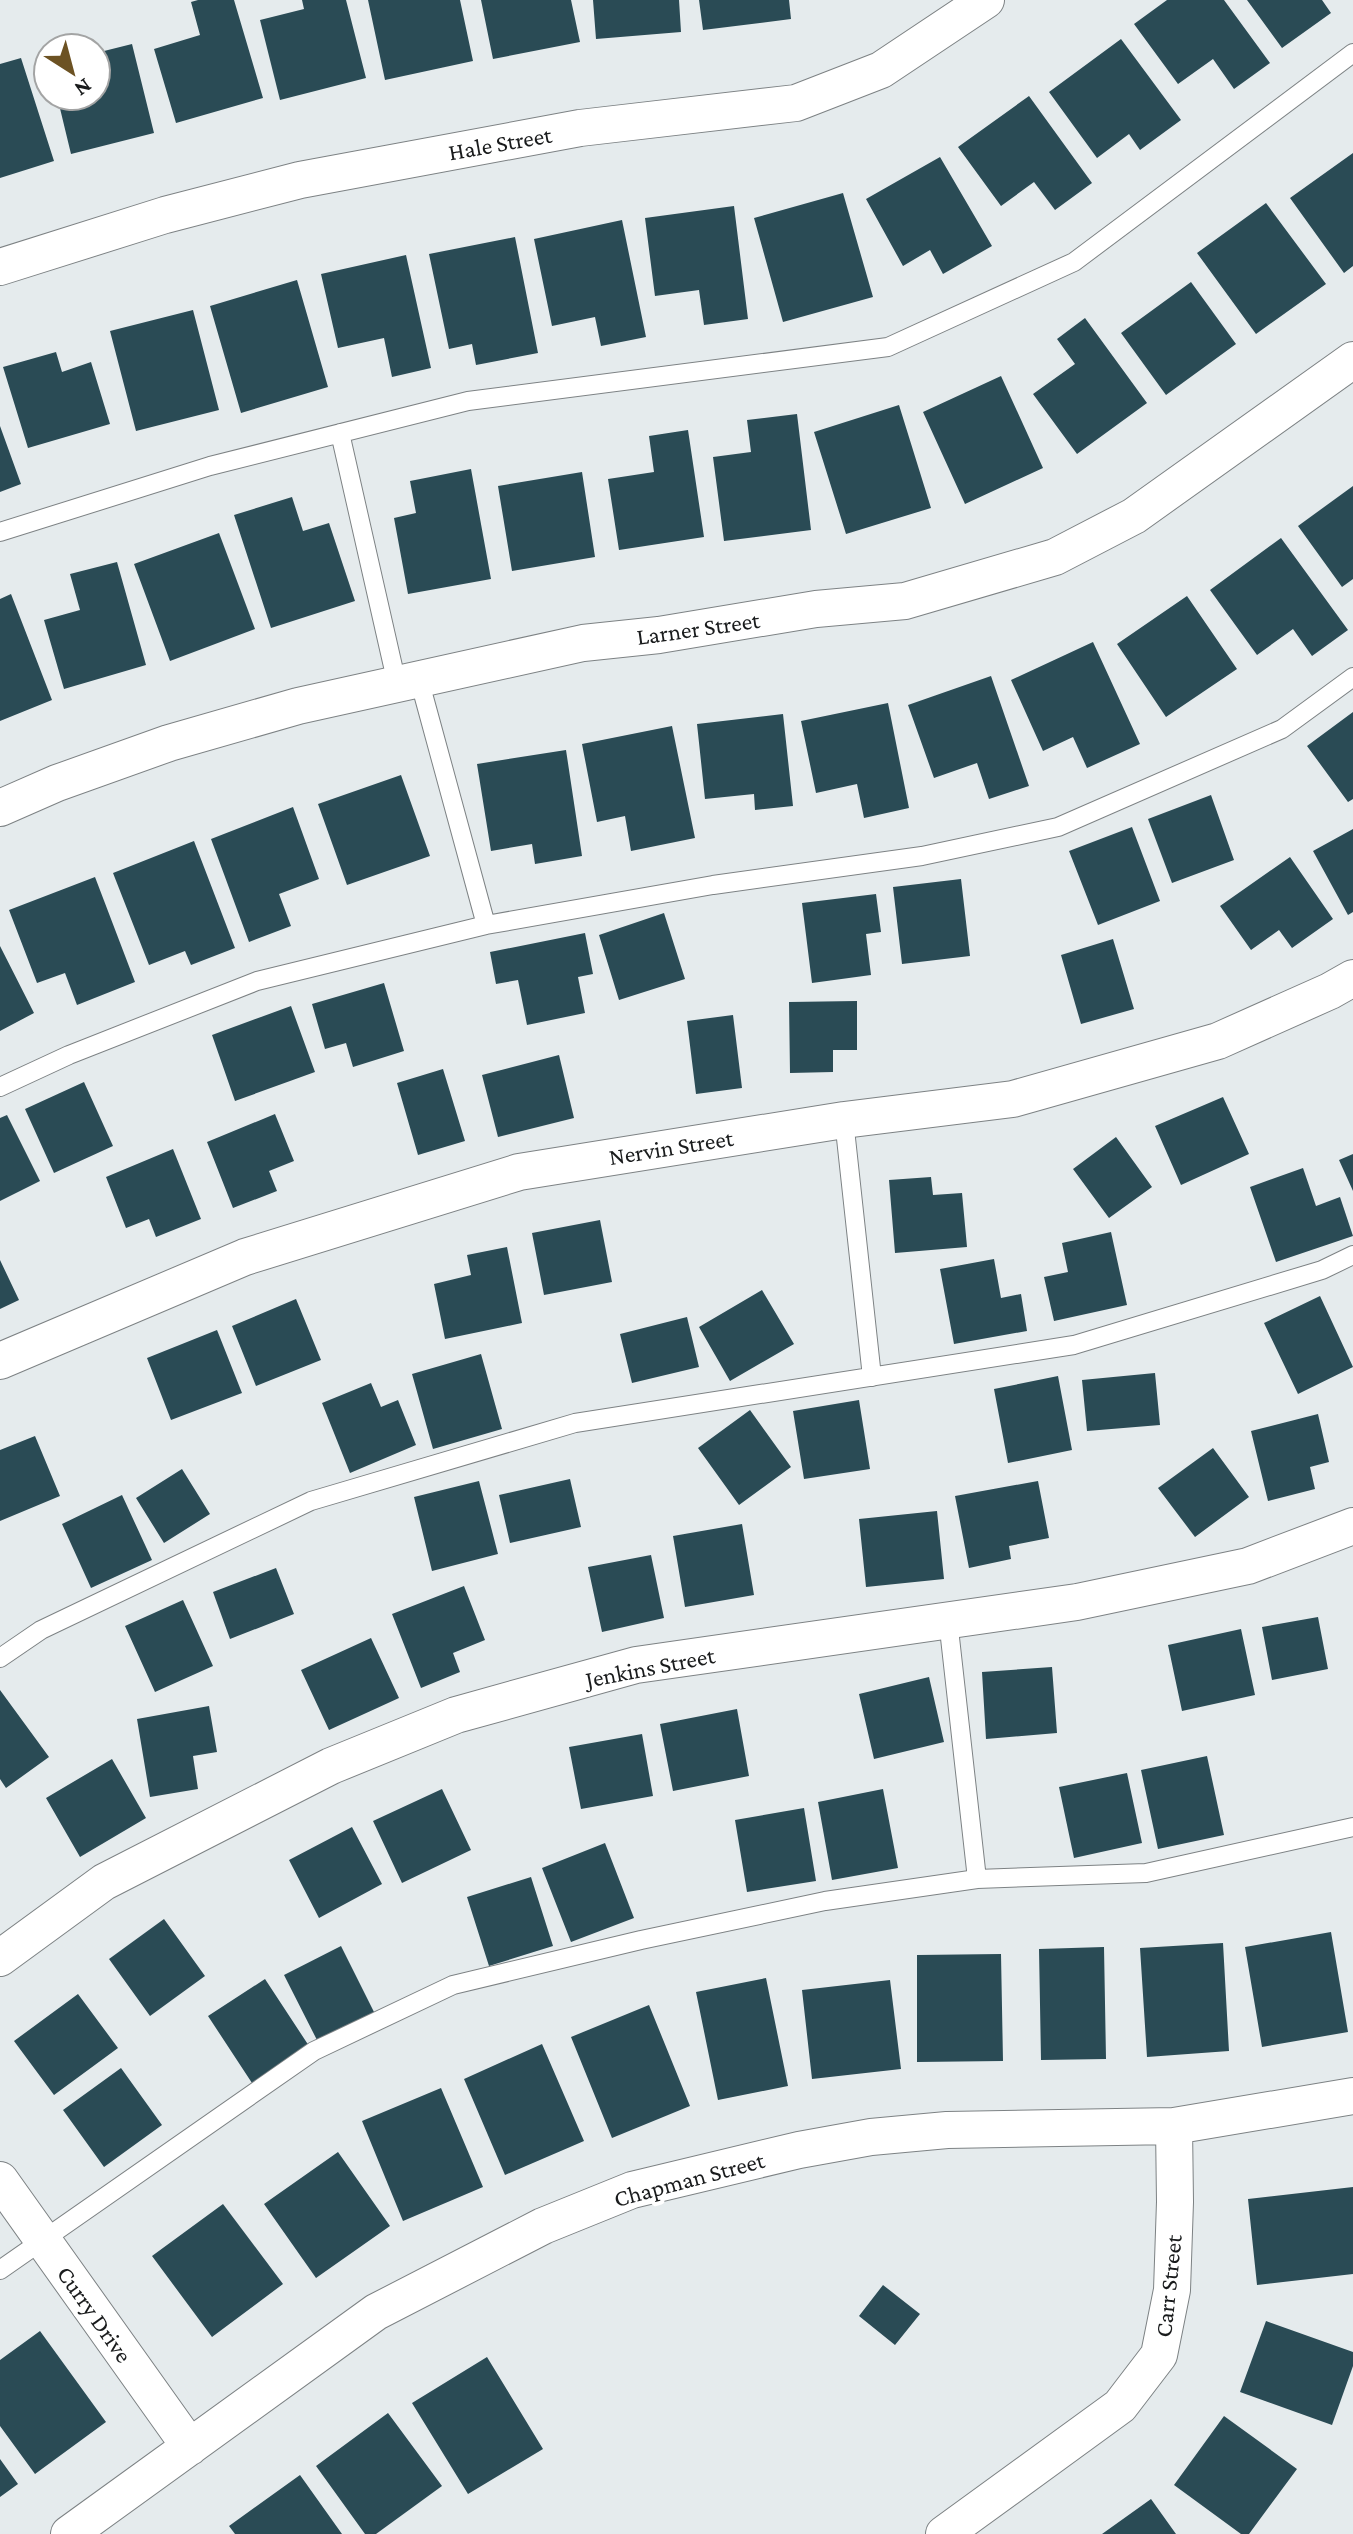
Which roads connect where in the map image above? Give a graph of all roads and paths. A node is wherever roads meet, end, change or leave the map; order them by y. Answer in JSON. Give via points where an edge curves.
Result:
{"nodes":[{"id":1,"x":986,"y":0,"type":"edge"},
{"id":2,"x":1353,"y":53,"type":"edge"},
{"id":3,"x":0,"y":267,"type":"edge"},
{"id":4,"x":1353,"y":360,"type":"edge"},
{"id":5,"x":340,"y":433,"type":"junction"},
{"id":6,"x":0,"y":532,"type":"edge"},
{"id":7,"x":1353,"y":677,"type":"edge"},
{"id":8,"x":408,"y":681,"type":"junction"},
{"id":9,"x":0,"y":808,"type":"edge"},
{"id":10,"x":486,"y":925,"type":"junction"},
{"id":11,"x":1353,"y":978,"type":"edge"},
{"id":12,"x":0,"y":1087,"type":"edge"},
{"id":13,"x":844,"y":1120,"type":"junction"},
{"id":14,"x":1353,"y":1255,"type":"edge"},
{"id":15,"x":0,"y":1361,"type":"edge"},
{"id":16,"x":872,"y":1377,"type":"junction"},
{"id":17,"x":1353,"y":1526,"type":"edge"},
{"id":18,"x":948,"y":1620,"type":"junction"},
{"id":19,"x":0,"y":1658,"type":"edge"},
{"id":20,"x":1353,"y":1827,"type":"edge"},
{"id":21,"x":977,"y":1879,"type":"junction"},
{"id":22,"x":0,"y":1958,"type":"edge"},
{"id":23,"x":1353,"y":2096,"type":"edge"},
{"id":24,"x":1174,"y":2126,"type":"junction"},
{"id":25,"x":0,"y":2180,"type":"edge"},
{"id":26,"x":43,"y":2240,"type":"junction"},
{"id":27,"x":0,"y":2270,"type":"edge"},
{"id":28,"x":190,"y":2447,"type":"junction"},
{"id":29,"x":69,"y":2534,"type":"edge"},
{"id":30,"x":944,"y":2534,"type":"edge"}],
"edges":[{"from":1,"to":3,"type":"street","name":"Hale Street","via":[[881,70],[796,103],[580,128],[300,180]]},
{"from":2,"to":5,"type":"lane","via":[[1074,262],[888,347],[468,401]]},
{"from":4,"to":8,"type":"street","name":"Larner Street","via":[[1134,516],[1055,557],[905,601],[583,643]]},
{"from":5,"to":6,"type":"lane","via":[[210,466]]},
{"from":5,"to":8,"type":"lane"},
{"from":7,"to":10,"type":"lane","via":[[1282,729],[1058,827],[922,856],[713,885]]},
{"from":8,"to":9,"type":"street","name":"Larner Street","via":[[169,743]]},
{"from":8,"to":10,"type":"lane"},
{"from":10,"to":12,"type":"lane","via":[[257,981]]},
{"from":11,"to":13,"type":"street","name":"Nervin Street","via":[[1218,1041],[1057,1087],[1013,1099]]},
{"from":13,"to":15,"type":"street","name":"Nervin Street","via":[[519,1172],[245,1257]]},
{"from":13,"to":16,"type":"lane"},
{"from":14,"to":16,"type":"lane","via":[[1322,1270],[1074,1345]]},
{"from":16,"to":19,"type":"lane","via":[[575,1423],[311,1501],[41,1630]]},
{"from":17,"to":18,"type":"street","name":"Jenkins Street","via":[[1248,1566],[1077,1602]]},
{"from":18,"to":21,"type":"lane"},
{"from":18,"to":22,"type":"street","name":"Jenkins Street","via":[[636,1665],[456,1715],[331,1766],[104,1882]]},
{"from":20,"to":21,"type":"lane","via":[[1146,1873]]},
{"from":21,"to":26,"type":"lane","via":[[825,1901],[453,1985],[314,2051]]},
{"from":23,"to":24,"type":"street","name":"Chapman Street"},
{"from":24,"to":28,"type":"street","name":"Chapman Street","via":[[947,2130],[871,2137],[632,2190],[543,2226],[376,2312]]},
{"from":24,"to":30,"type":"street","name":"Carr Street","via":[[1172,2290],[1159,2355],[1120,2406]]},
{"from":25,"to":26,"type":"street","name":"Curry Drive"},
{"from":26,"to":27,"type":"lane"},
{"from":26,"to":28,"type":"street","name":"Curry Drive"},
{"from":28,"to":29,"type":"street","name":"Chapman Street"}]}
